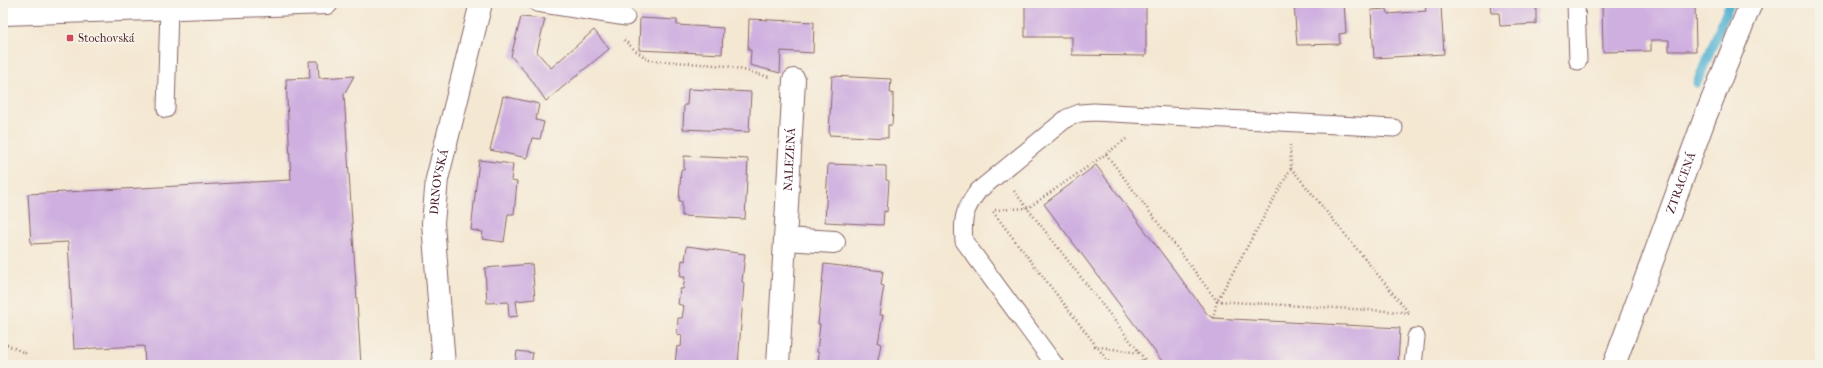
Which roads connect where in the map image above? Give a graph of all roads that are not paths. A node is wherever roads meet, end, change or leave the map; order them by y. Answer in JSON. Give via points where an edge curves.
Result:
{"nodes":[{"id":1,"x":327,"y":3,"type":"edge"},
{"id":2,"x":481,"y":3,"type":"edge"},
{"id":3,"x":537,"y":3,"type":"edge"},
{"id":4,"x":1576,"y":3,"type":"edge"},
{"id":5,"x":1751,"y":3,"type":"edge"},
{"id":6,"x":169,"y":9,"type":"junction"},
{"id":7,"x":3,"y":14,"type":"edge"},
{"id":8,"x":626,"y":17,"type":"dead end"},
{"id":9,"x":1578,"y":61,"type":"dead end"},
{"id":10,"x":793,"y":83,"type":"road end"},
{"id":11,"x":166,"y":109,"type":"dead end"},
{"id":12,"x":1394,"y":128,"type":"dead end"},
{"id":13,"x":785,"y":239,"type":"junction"},
{"id":14,"x":834,"y":242,"type":"dead end"},
{"id":15,"x":1416,"y":337,"type":"road end"},
{"id":16,"x":444,"y":365,"type":"edge"},
{"id":17,"x":778,"y":365,"type":"edge"},
{"id":18,"x":1055,"y":365,"type":"edge"},
{"id":19,"x":1413,"y":365,"type":"edge"},
{"id":20,"x":1614,"y":365,"type":"edge"}],
"edges":[{"from":1,"to":6,"type":"street"},
{"from":2,"to":16,"type":"street","name":"DRNOVSKÁ","via":[[437,179],[434,202],[433,223]]},
{"from":3,"to":8,"type":"lane"},
{"from":4,"to":9,"type":"lane"},
{"from":5,"to":20,"type":"street","name":"ZTRACENÁ","via":[[1704,120]]},
{"from":6,"to":7,"type":"street"},
{"from":6,"to":11,"type":"lane"},
{"from":10,"to":13,"type":"street","name":"NALEZENÁ"},
{"from":12,"to":18,"type":"lane","via":[[1094,112],[1080,113],[1067,118],[978,191],[967,206],[962,222],[964,241]]},
{"from":13,"to":14,"type":"street"},
{"from":13,"to":17,"type":"street","name":"NALEZENÁ"},
{"from":15,"to":19,"type":"lane"}]}
